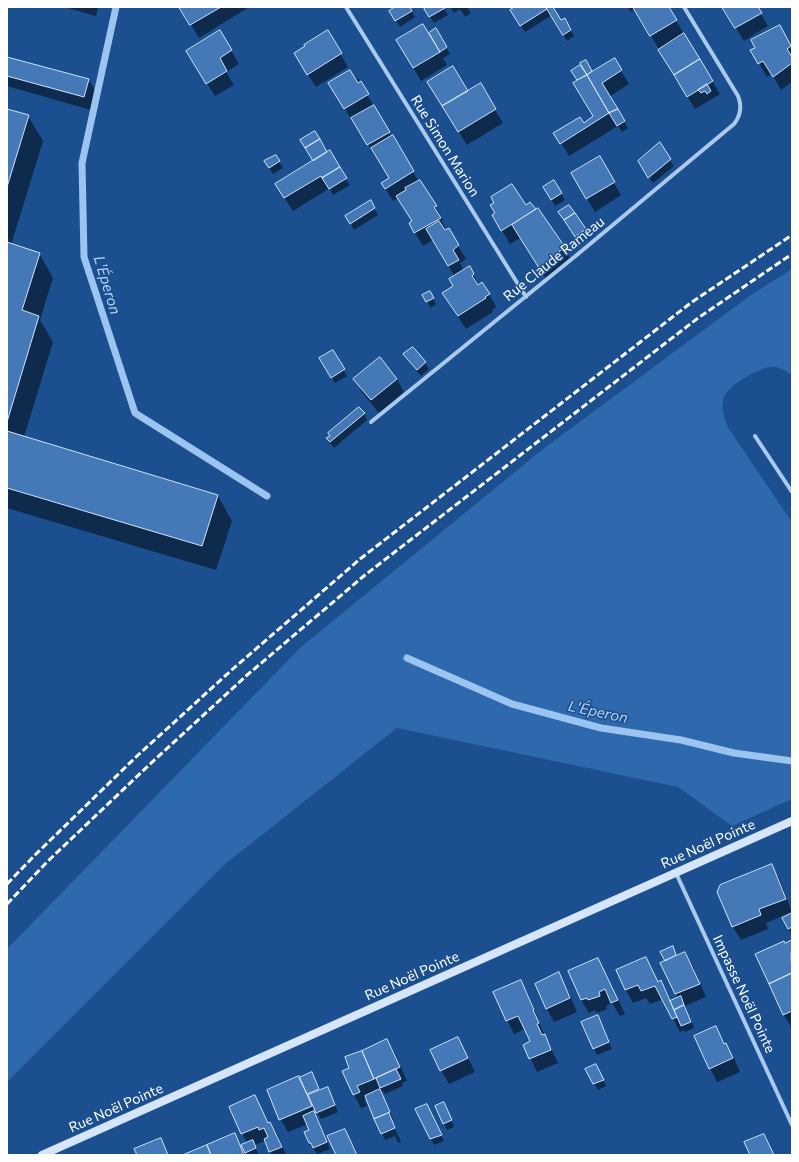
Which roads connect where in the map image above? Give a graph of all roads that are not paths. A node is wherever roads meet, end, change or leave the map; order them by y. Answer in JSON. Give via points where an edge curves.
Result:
{"nodes":[{"id":1,"x":346,"y":7,"type":"edge"},
{"id":2,"x":684,"y":7,"type":"edge"},
{"id":3,"x":526,"y":297,"type":"junction"},
{"id":4,"x":371,"y":422,"type":"dead end"},
{"id":5,"x":755,"y":436,"type":"dead end"},
{"id":6,"x":792,"y":492,"type":"edge"},
{"id":7,"x":792,"y":821,"type":"edge"},
{"id":8,"x":676,"y":872,"type":"junction"},
{"id":9,"x":792,"y":1125,"type":"edge"},
{"id":10,"x":42,"y":1155,"type":"edge"}],
"edges":[{"from":1,"to":3,"type":"street","name":"Rue Simon Marion"},
{"from":2,"to":3,"type":"street","name":"Rue Claude Rameau","via":[[738,96],[740,114],[734,124]]},
{"from":3,"to":4,"type":"street","name":"Rue Claude Rameau"},
{"from":5,"to":6,"type":"street"},
{"from":7,"to":8,"type":"street","name":"Rue Noël Pointe"},
{"from":8,"to":9,"type":"street","name":"Impasse Noël Pointe"},
{"from":8,"to":10,"type":"street","name":"Rue Noël Pointe"}]}
